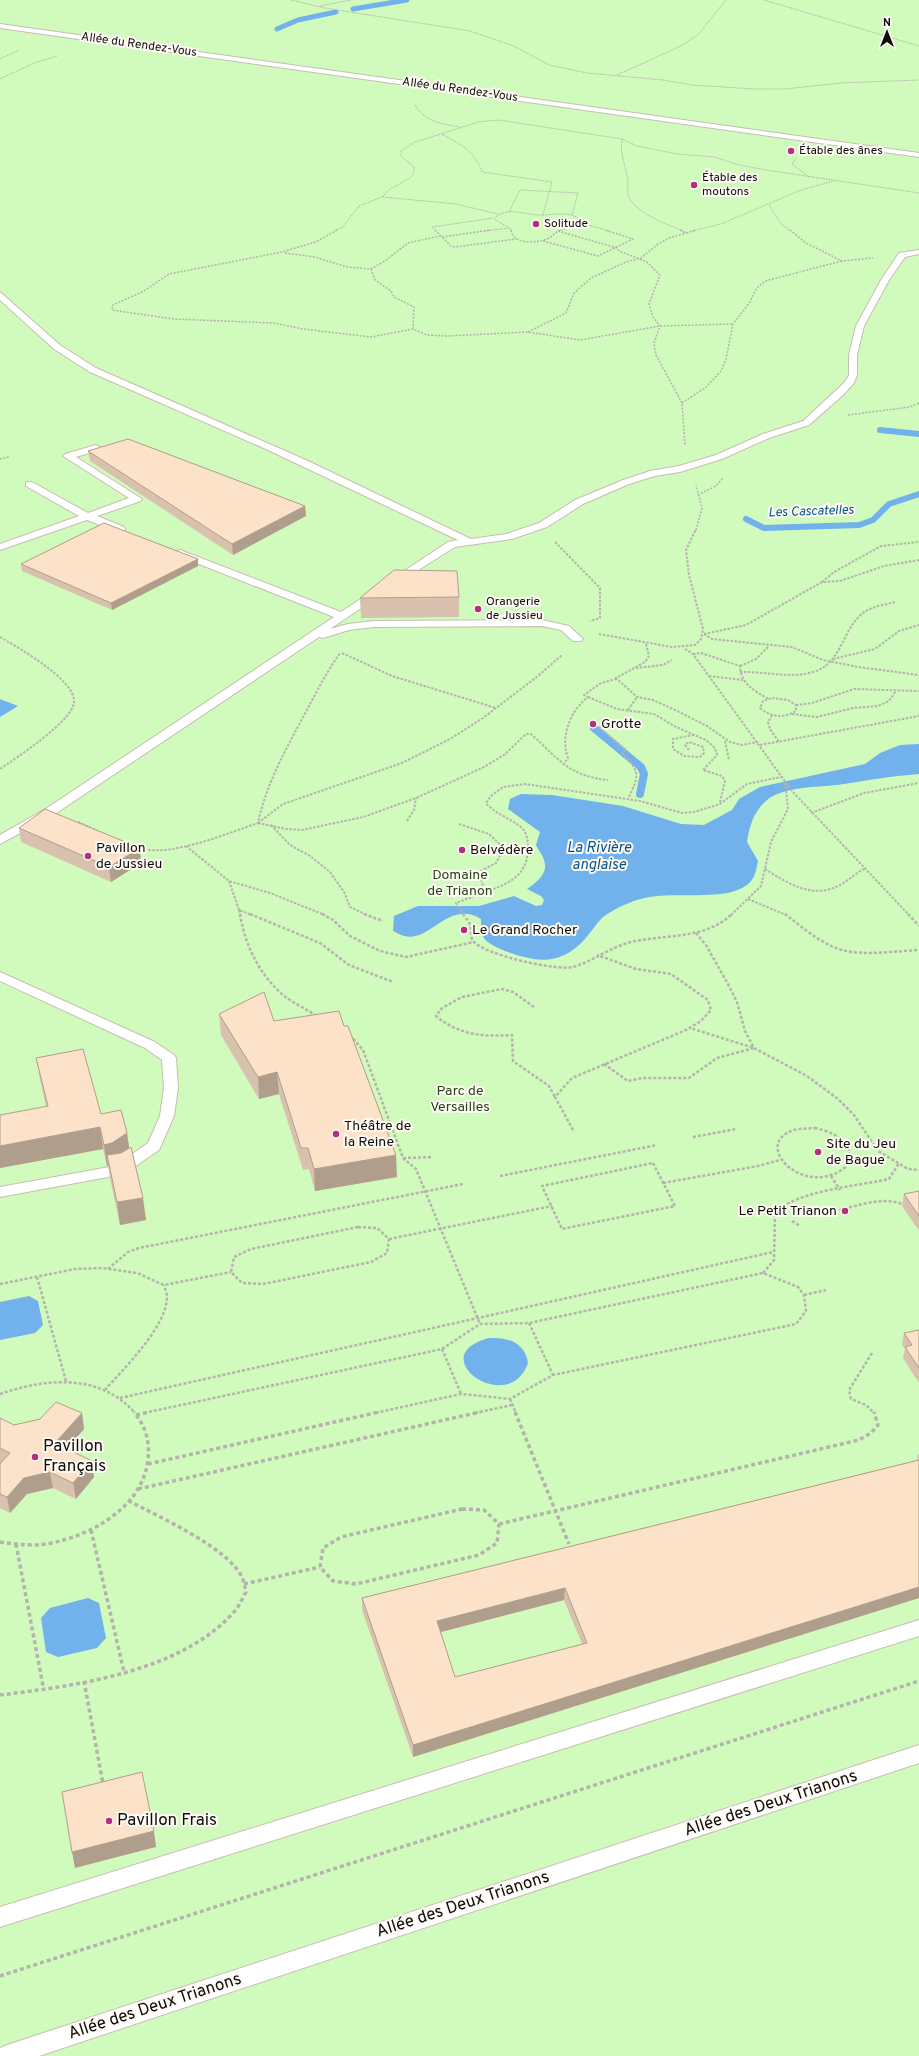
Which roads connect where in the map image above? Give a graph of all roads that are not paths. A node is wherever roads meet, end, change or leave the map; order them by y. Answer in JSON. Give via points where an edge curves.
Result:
{"nodes":[{"id":1,"x":0,"y":26,"type":"edge"},
{"id":2,"x":919,"y":155,"type":"edge"},
{"id":3,"x":919,"y":252,"type":"edge"},
{"id":4,"x":0,"y":295,"type":"edge"},
{"id":5,"x":96,"y":448,"type":"edge"},
{"id":6,"x":29,"y":484,"type":"dead end"},
{"id":7,"x":87,"y":516,"type":"junction"},
{"id":8,"x":130,"y":534,"type":"edge"},
{"id":9,"x":470,"y":542,"type":"junction"},
{"id":10,"x":0,"y":547,"type":"edge"},
{"id":11,"x":167,"y":548,"type":"edge"},
{"id":12,"x":342,"y":616,"type":"junction"},
{"id":13,"x":577,"y":639,"type":"road end"},
{"id":14,"x":305,"y":641,"type":"junction"},
{"id":15,"x":0,"y":840,"type":"edge"},
{"id":16,"x":0,"y":976,"type":"edge"},
{"id":17,"x":0,"y":1192,"type":"edge"},
{"id":18,"x":919,"y":1628,"type":"edge"},
{"id":19,"x":919,"y":1754,"type":"edge"},
{"id":20,"x":0,"y":1917,"type":"edge"},
{"id":21,"x":7,"y":2056,"type":"edge"}],
"edges":[{"from":1,"to":2,"type":"lane","name":"Allée du Rendez-Vous"},
{"from":3,"to":9,"type":"lane","via":[[902,255],[860,326],[853,355],[853,375],[848,383],[806,423],[766,436],[719,457],[680,469],[653,472],[626,482],[579,502],[536,527],[508,537]]},
{"from":4,"to":9,"type":"lane","via":[[53,344],[78,362],[112,380],[163,400],[396,504]]},
{"from":5,"to":7,"type":"lane","via":[[68,456],[137,499]]},
{"from":6,"to":7,"type":"lane"},
{"from":7,"to":8,"type":"lane"},
{"from":7,"to":10,"type":"lane"},
{"from":9,"to":12,"type":"lane","via":[[452,544]]},
{"from":11,"to":12,"type":"lane"},
{"from":12,"to":14,"type":"lane"},
{"from":13,"to":14,"type":"lane","via":[[565,628],[542,623],[374,624],[348,627]]},
{"from":14,"to":15,"type":"lane","via":[[51,811]]},
{"from":16,"to":17,"type":"lane","via":[[150,1045],[169,1058],[171,1088],[167,1116],[154,1146],[119,1170]]},
{"from":18,"to":20,"type":"lane"},
{"from":19,"to":21,"type":"lane","name":"Allée des Deux Trianons"}]}
